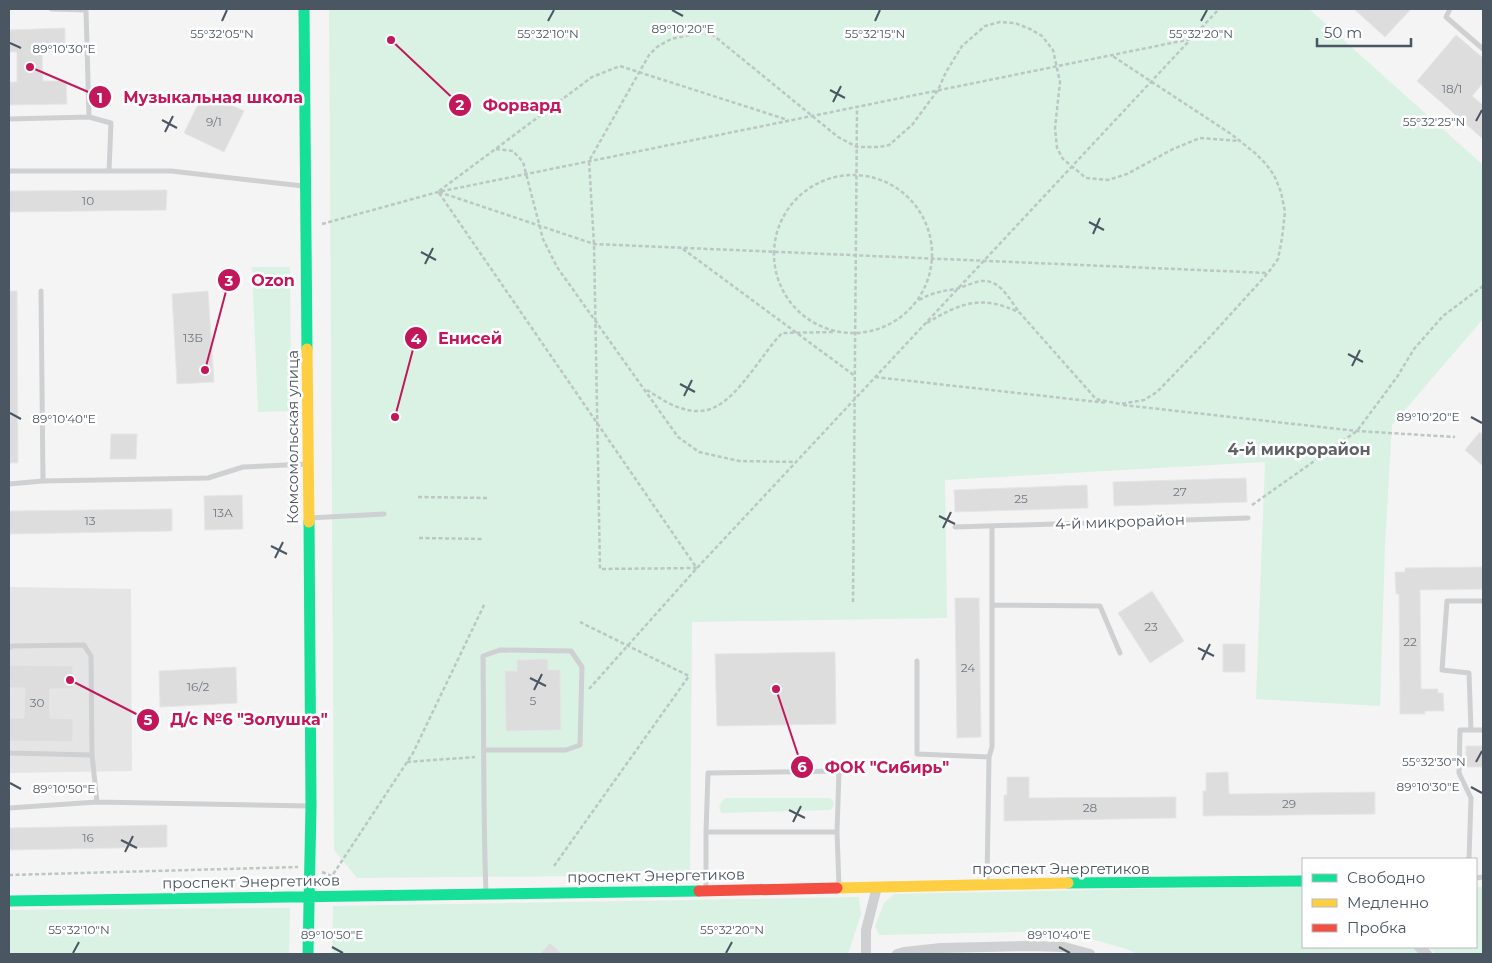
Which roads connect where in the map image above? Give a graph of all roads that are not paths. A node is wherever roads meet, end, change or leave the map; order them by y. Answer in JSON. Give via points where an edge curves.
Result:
{"nodes":[{"id":1,"x":51,"y":9,"type":"edge"},
{"id":2,"x":304,"y":9,"type":"edge"},
{"id":3,"x":1450,"y":9,"type":"edge"},
{"id":4,"x":1483,"y":49,"type":"edge"},
{"id":5,"x":89,"y":117,"type":"junction"},
{"id":6,"x":9,"y":119,"type":"edge"},
{"id":7,"x":9,"y":171,"type":"edge"},
{"id":8,"x":109,"y":171,"type":"junction"},
{"id":9,"x":306,"y":186,"type":"junction"},
{"id":10,"x":42,"y":292,"type":"dead end"},
{"id":11,"x":308,"y":464,"type":"junction"},
{"id":12,"x":43,"y":481,"type":"junction"},
{"id":13,"x":9,"y":484,"type":"edge"},
{"id":14,"x":384,"y":514,"type":"dead end"},
{"id":15,"x":308,"y":518,"type":"junction"},
{"id":16,"x":1248,"y":518,"type":"dead end"},
{"id":17,"x":992,"y":526,"type":"junction"},
{"id":18,"x":955,"y":527,"type":"dead end"},
{"id":19,"x":1483,"y":601,"type":"edge"},
{"id":20,"x":992,"y":605,"type":"junction"},
{"id":21,"x":9,"y":648,"type":"edge"},
{"id":22,"x":1120,"y":653,"type":"dead end"},
{"id":23,"x":917,"y":662,"type":"dead end"},
{"id":24,"x":1471,"y":730,"type":"junction"},
{"id":25,"x":1483,"y":730,"type":"edge"},
{"id":26,"x":484,"y":750,"type":"junction"},
{"id":27,"x":9,"y":752,"type":"edge"},
{"id":28,"x":92,"y":755,"type":"junction"},
{"id":29,"x":989,"y":757,"type":"junction"},
{"id":30,"x":97,"y":802,"type":"junction"},
{"id":31,"x":311,"y":806,"type":"junction"},
{"id":32,"x":9,"y":808,"type":"edge"},
{"id":33,"x":706,"y":832,"type":"junction"},
{"id":34,"x":838,"y":832,"type":"junction"},
{"id":35,"x":1469,"y":858,"type":"edge"},
{"id":36,"x":1302,"y":881,"type":"edge"},
{"id":37,"x":987,"y":884,"type":"junction"},
{"id":38,"x":877,"y":887,"type":"junction"},
{"id":39,"x":839,"y":888,"type":"junction"},
{"id":40,"x":706,"y":891,"type":"junction"},
{"id":41,"x":486,"y":893,"type":"junction"},
{"id":42,"x":310,"y":895,"type":"junction"},
{"id":43,"x":9,"y":901,"type":"edge"},
{"id":44,"x":308,"y":954,"type":"edge"},
{"id":45,"x":866,"y":954,"type":"edge"},
{"id":46,"x":897,"y":954,"type":"edge"},
{"id":47,"x":1090,"y":954,"type":"edge"}],
"edges":[{"from":1,"to":5,"type":"lane","via":[[86,10]]},
{"from":2,"to":9,"type":"street","name":"Комсомольская улица"},
{"from":3,"to":4,"type":"lane","via":[[1446,17]]},
{"from":5,"to":6,"type":"lane"},
{"from":5,"to":8,"type":"lane","via":[[111,123]]},
{"from":7,"to":8,"type":"lane"},
{"from":8,"to":9,"type":"lane","via":[[171,170]]},
{"from":9,"to":11,"type":"street","name":"Комсомольская улица"},
{"from":10,"to":12,"type":"lane"},
{"from":11,"to":12,"type":"lane","via":[[243,467],[208,478]]},
{"from":11,"to":15,"type":"street","name":"Комсомольская улица"},
{"from":12,"to":13,"type":"lane"},
{"from":14,"to":15,"type":"lane"},
{"from":15,"to":31,"type":"street","name":"Комсомольская улица"},
{"from":16,"to":17,"type":"lane","name":"4-й микрорайон"},
{"from":17,"to":18,"type":"lane","name":"4-й микрорайон"},
{"from":17,"to":20,"type":"lane"},
{"from":19,"to":24,"type":"lane","via":[[1447,601],[1442,670],[1469,673]]},
{"from":20,"to":22,"type":"lane","via":[[1100,606]]},
{"from":20,"to":29,"type":"lane","via":[[992,747]]},
{"from":21,"to":28,"type":"lane","via":[[84,645],[91,656]]},
{"from":23,"to":29,"type":"lane","via":[[916,754]]},
{"from":24,"to":25,"type":"lane"},
{"from":24,"to":35,"type":"lane","via":[[1460,730],[1459,773],[1471,798]]},
{"from":26,"to":26,"type":"lane","via":[[483,656],[500,650],[571,651],[582,666],[580,745],[566,750]]},
{"from":26,"to":41,"type":"lane"},
{"from":27,"to":28,"type":"lane"},
{"from":28,"to":30,"type":"lane"},
{"from":29,"to":37,"type":"lane"},
{"from":30,"to":31,"type":"lane"},
{"from":30,"to":32,"type":"lane"},
{"from":31,"to":42,"type":"street","name":"Комсомольская улица"},
{"from":33,"to":34,"type":"lane"},
{"from":33,"to":34,"type":"lane","via":[[708,773],[839,771]]},
{"from":33,"to":40,"type":"lane"},
{"from":34,"to":39,"type":"lane"},
{"from":36,"to":37,"type":"street","name":"проспект Энергетиков"},
{"from":37,"to":38,"type":"street","name":"проспект Энергетиков"},
{"from":38,"to":39,"type":"street","name":"проспект Энергетиков"},
{"from":38,"to":45,"type":"street","via":[[866,930]]},
{"from":39,"to":40,"type":"street","name":"проспект Энергетиков"},
{"from":40,"to":41,"type":"street","name":"проспект Энергетиков"},
{"from":41,"to":42,"type":"street","name":"проспект Энергетиков"},
{"from":42,"to":43,"type":"street","name":"проспект Энергетиков"},
{"from":42,"to":44,"type":"street","name":"Комсомольская улица"},
{"from":46,"to":47,"type":"street","via":[[941,948],[1029,946],[1064,947]]}]}
